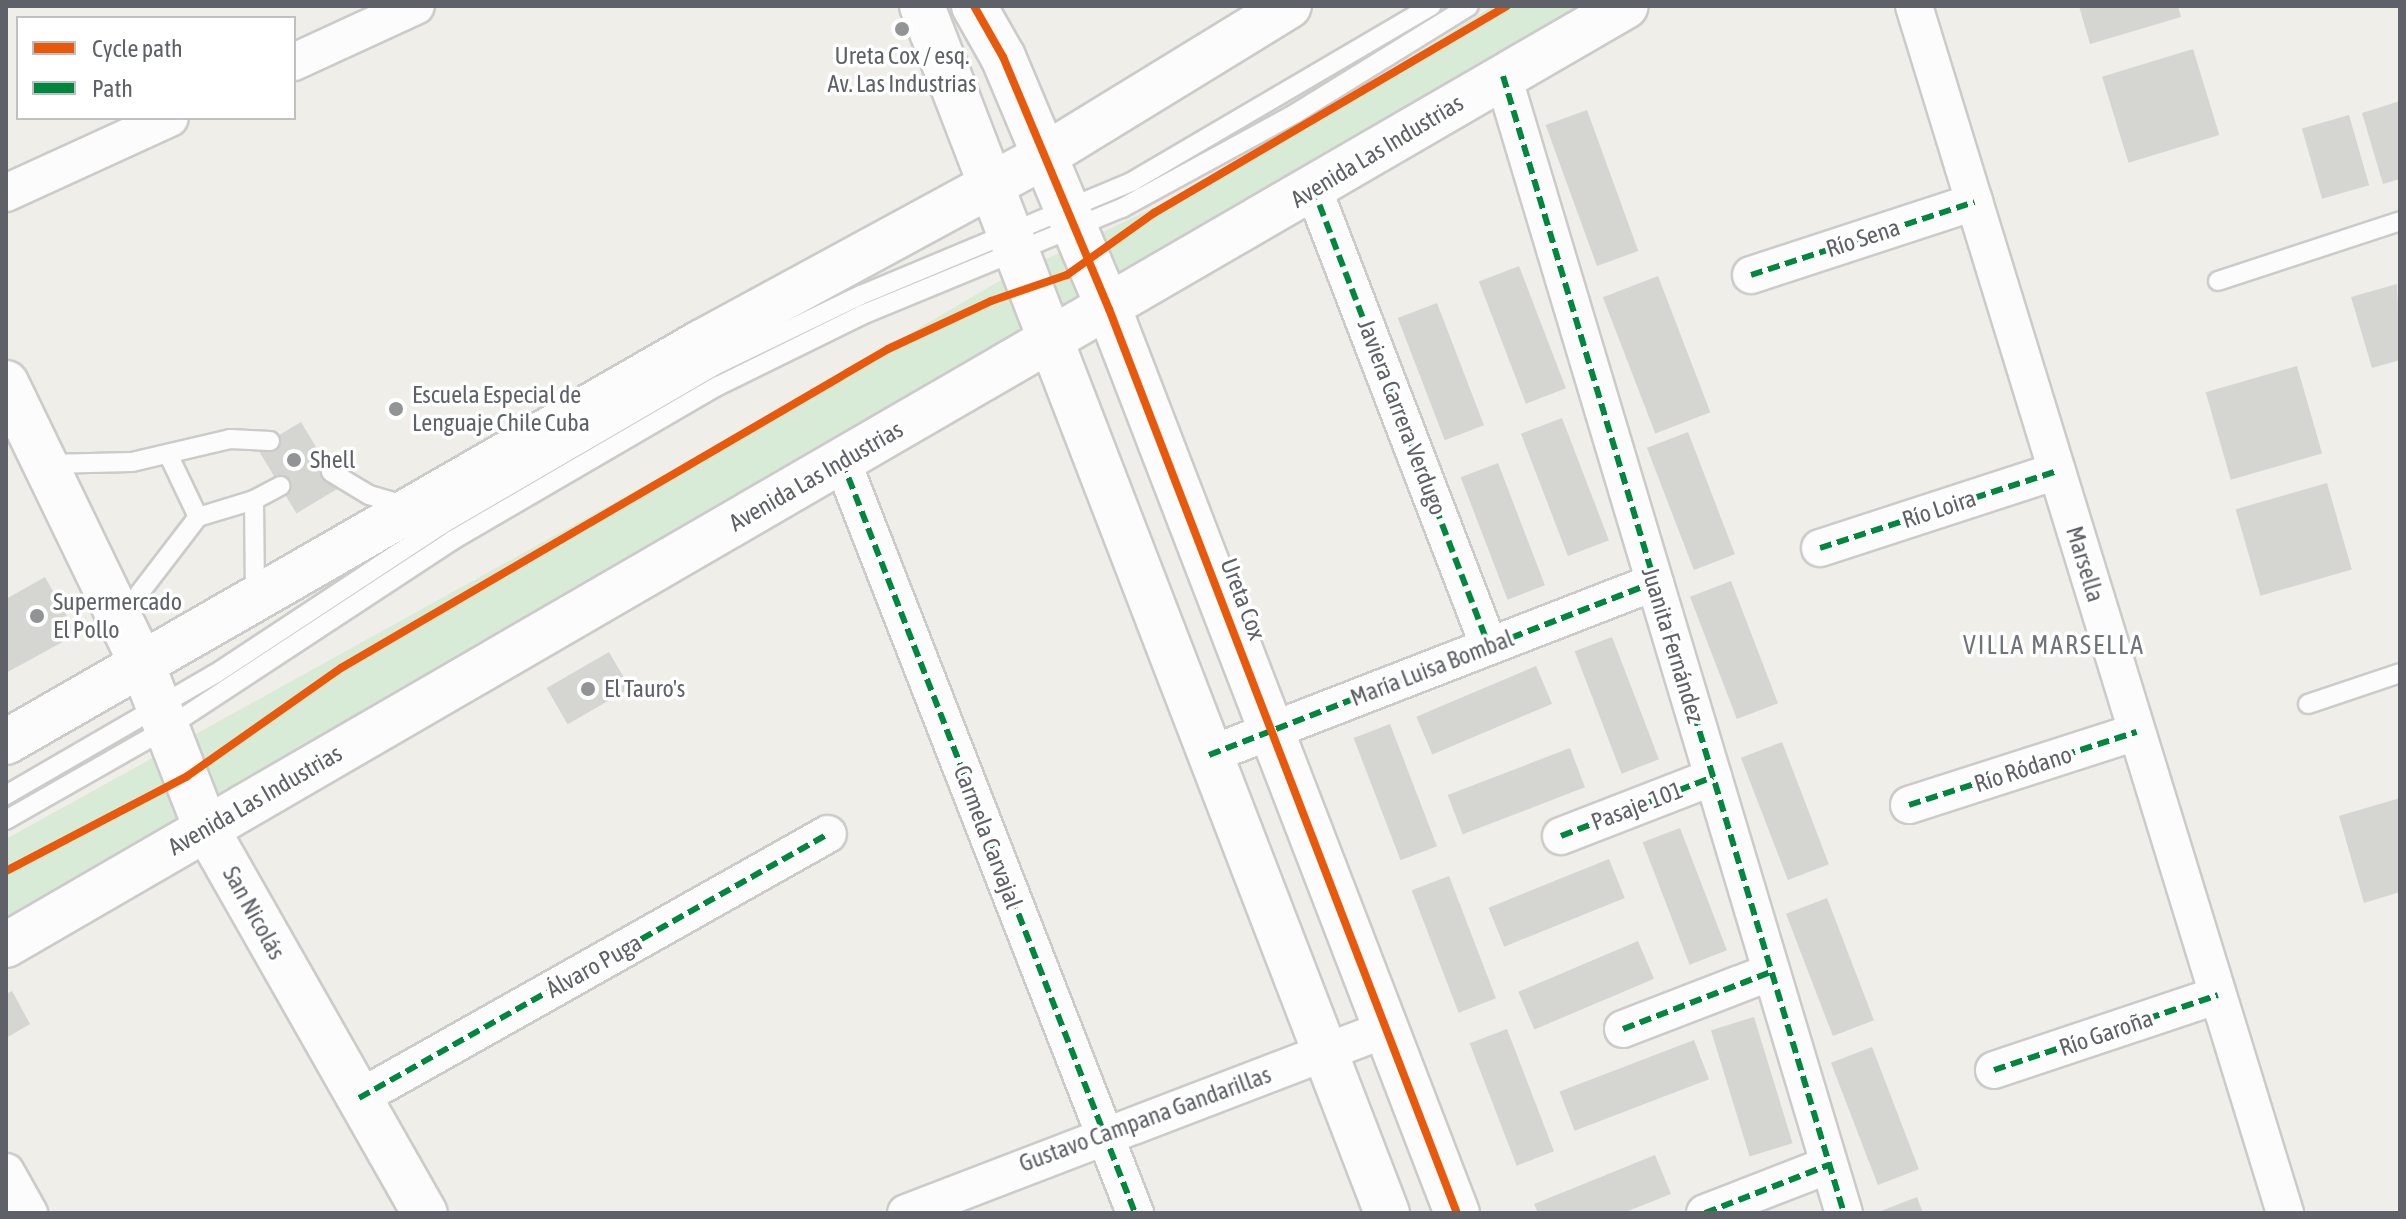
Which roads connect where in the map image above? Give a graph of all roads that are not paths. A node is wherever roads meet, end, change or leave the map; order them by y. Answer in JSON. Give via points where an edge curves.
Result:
{"nodes":[{"id":1,"x":416,"y":6,"type":"edge"},
{"id":2,"x":922,"y":6,"type":"edge"},
{"id":3,"x":974,"y":6,"type":"edge"},
{"id":4,"x":1289,"y":6,"type":"edge"},
{"id":5,"x":1431,"y":6,"type":"edge"},
{"id":6,"x":1469,"y":6,"type":"edge"},
{"id":7,"x":1626,"y":6,"type":"edge"},
{"id":8,"x":1914,"y":6,"type":"edge"},
{"id":9,"x":296,"y":61,"type":"edge"},
{"id":10,"x":1503,"y":76,"type":"junction"},
{"id":11,"x":166,"y":120,"type":"edge"},
{"id":12,"x":1044,"y":156,"type":"junction"},
{"id":13,"x":990,"y":186,"type":"junction"},
{"id":14,"x":1313,"y":188,"type":"junction"},
{"id":15,"x":6,"y":193,"type":"edge"},
{"id":16,"x":1974,"y":202,"type":"junction"},
{"id":17,"x":1071,"y":220,"type":"junction"},
{"id":18,"x":2400,"y":221,"type":"edge"},
{"id":19,"x":1014,"y":244,"type":"junction"},
{"id":20,"x":1751,"y":275,"type":"dead end"},
{"id":21,"x":2218,"y":281,"type":"dead end"},
{"id":22,"x":1109,"y":309,"type":"junction"},
{"id":23,"x":1054,"y":341,"type":"junction"},
{"id":24,"x":6,"y":383,"type":"edge"},
{"id":25,"x":270,"y":441,"type":"dead end"},
{"id":26,"x":168,"y":454,"type":"junction"},
{"id":27,"x":842,"y":461,"type":"junction"},
{"id":28,"x":44,"y":464,"type":"junction"},
{"id":29,"x":2057,"y":471,"type":"junction"},
{"id":30,"x":331,"y":472,"type":"dead end"},
{"id":31,"x":280,"y":486,"type":"dead end"},
{"id":32,"x":254,"y":500,"type":"junction"},
{"id":33,"x":411,"y":507,"type":"junction"},
{"id":34,"x":198,"y":517,"type":"junction"},
{"id":35,"x":1820,"y":548,"type":"dead end"},
{"id":36,"x":1655,"y":582,"type":"junction"},
{"id":37,"x":255,"y":598,"type":"junction"},
{"id":38,"x":120,"y":618,"type":"junction"},
{"id":39,"x":1489,"y":646,"type":"junction"},
{"id":40,"x":142,"y":664,"type":"junction"},
{"id":41,"x":2400,"y":673,"type":"edge"},
{"id":42,"x":2308,"y":704,"type":"dead end"},
{"id":43,"x":163,"y":718,"type":"junction"},
{"id":44,"x":1272,"y":729,"type":"junction"},
{"id":45,"x":2137,"y":732,"type":"junction"},
{"id":46,"x":6,"y":742,"type":"edge"},
{"id":47,"x":1209,"y":755,"type":"junction"},
{"id":48,"x":1713,"y":777,"type":"junction"},
{"id":49,"x":6,"y":795,"type":"edge"},
{"id":50,"x":1909,"y":805,"type":"dead end"},
{"id":51,"x":6,"y":820,"type":"edge"},
{"id":52,"x":206,"y":828,"type":"junction"},
{"id":53,"x":828,"y":834,"type":"dead end"},
{"id":54,"x":1561,"y":836,"type":"dead end"},
{"id":55,"x":6,"y":945,"type":"edge"},
{"id":56,"x":1771,"y":972,"type":"junction"},
{"id":57,"x":2218,"y":995,"type":"junction"},
{"id":58,"x":1386,"y":1029,"type":"junction"},
{"id":59,"x":1623,"y":1029,"type":"dead end"},
{"id":60,"x":1325,"y":1052,"type":"junction"},
{"id":61,"x":1994,"y":1070,"type":"dead end"},
{"id":62,"x":359,"y":1098,"type":"junction"},
{"id":63,"x":1104,"y":1135,"type":"junction"},
{"id":64,"x":1829,"y":1165,"type":"junction"},
{"id":65,"x":6,"y":1172,"type":"edge"},
{"id":66,"x":29,"y":1213,"type":"edge"},
{"id":67,"x":425,"y":1213,"type":"edge"},
{"id":68,"x":906,"y":1213,"type":"edge"},
{"id":69,"x":1135,"y":1213,"type":"edge"},
{"id":70,"x":1387,"y":1213,"type":"edge"},
{"id":71,"x":1457,"y":1213,"type":"edge"},
{"id":72,"x":1705,"y":1213,"type":"edge"},
{"id":73,"x":1844,"y":1213,"type":"edge"},
{"id":74,"x":2285,"y":1213,"type":"edge"}],
"edges":[{"from":1,"to":9,"type":"street"},
{"from":2,"to":13,"type":"street"},
{"from":3,"to":12,"type":"street","name":"Ureta Cox","via":[[1003,57]]},
{"from":4,"to":12,"type":"street"},
{"from":5,"to":17,"type":"lane"},
{"from":6,"to":17,"type":"lane","via":[[1202,166]]},
{"from":7,"to":10,"type":"street","name":"Avenida Las Industrias"},
{"from":8,"to":16,"type":"street","name":"Marsella"},
{"from":10,"to":14,"type":"street","name":"Avenida Las Industrias"},
{"from":10,"to":36,"type":"street","name":"Juanita Fernández"},
{"from":11,"to":15,"type":"street"},
{"from":12,"to":13,"type":"street"},
{"from":12,"to":17,"type":"street","name":"Ureta Cox"},
{"from":13,"to":19,"type":"street"},
{"from":13,"to":33,"type":"street"},
{"from":14,"to":22,"type":"street","name":"Avenida Las Industrias"},
{"from":14,"to":39,"type":"street","name":"Javiera Carrera Verdugo"},
{"from":16,"to":20,"type":"street","name":"Río Sena"},
{"from":16,"to":29,"type":"street","name":"Marsella"},
{"from":17,"to":19,"type":"lane"},
{"from":17,"to":22,"type":"street","name":"Ureta Cox"},
{"from":18,"to":21,"type":"lane"},
{"from":19,"to":23,"type":"street"},
{"from":19,"to":43,"type":"lane","via":[[847,301],[714,366],[429,533]]},
{"from":22,"to":23,"type":"street","name":"Avenida Las Industrias"},
{"from":22,"to":44,"type":"street","name":"Ureta Cox"},
{"from":23,"to":27,"type":"street","name":"Avenida Las Industrias"},
{"from":23,"to":47,"type":"street"},
{"from":24,"to":28,"type":"street","name":"San Nicolás"},
{"from":25,"to":26,"type":"lane","via":[[230,439]]},
{"from":26,"to":28,"type":"lane","via":[[132,462]]},
{"from":26,"to":34,"type":"lane"},
{"from":27,"to":52,"type":"street","name":"Avenida Las Industrias"},
{"from":27,"to":63,"type":"street","name":"Carmela Carvajal"},
{"from":28,"to":38,"type":"street","name":"San Nicolás"},
{"from":29,"to":35,"type":"street","name":"Río Loira"},
{"from":29,"to":45,"type":"street","name":"Marsella"},
{"from":30,"to":33,"type":"lane","via":[[369,495]]},
{"from":31,"to":32,"type":"lane"},
{"from":32,"to":34,"type":"lane"},
{"from":32,"to":37,"type":"lane"},
{"from":33,"to":37,"type":"street"},
{"from":34,"to":38,"type":"lane"},
{"from":36,"to":39,"type":"street","name":"María Luisa Bombal"},
{"from":36,"to":48,"type":"street","name":"Juanita Fernández"},
{"from":37,"to":40,"type":"street"},
{"from":38,"to":40,"type":"street","name":"San Nicolás"},
{"from":39,"to":44,"type":"street","name":"María Luisa Bombal"},
{"from":40,"to":43,"type":"street","name":"San Nicolás"},
{"from":40,"to":46,"type":"street"},
{"from":41,"to":42,"type":"lane"},
{"from":43,"to":49,"type":"lane"},
{"from":43,"to":51,"type":"lane"},
{"from":43,"to":52,"type":"street","name":"San Nicolás"},
{"from":44,"to":47,"type":"street","name":"María Luisa Bombal"},
{"from":44,"to":58,"type":"street","name":"Ureta Cox"},
{"from":45,"to":50,"type":"street","name":"Río Ródano"},
{"from":45,"to":57,"type":"street","name":"Marsella"},
{"from":47,"to":60,"type":"street"},
{"from":48,"to":54,"type":"street","name":"Pasaje 101"},
{"from":48,"to":56,"type":"street","name":"Juanita Fernández"},
{"from":52,"to":55,"type":"street","name":"Avenida Las Industrias"},
{"from":52,"to":62,"type":"street","name":"San Nicolás"},
{"from":53,"to":62,"type":"street","name":"Álvaro Puga"},
{"from":56,"to":59,"type":"street"},
{"from":56,"to":64,"type":"street","name":"Juanita Fernández"},
{"from":57,"to":61,"type":"street","name":"Río Garoña"},
{"from":57,"to":74,"type":"street","name":"Marsella"},
{"from":58,"to":60,"type":"street","name":"Gustavo Campana Gandarillas"},
{"from":58,"to":71,"type":"street","name":"Ureta Cox"},
{"from":60,"to":63,"type":"street","name":"Gustavo Campana Gandarillas"},
{"from":60,"to":70,"type":"street"},
{"from":62,"to":67,"type":"street","name":"San Nicolás"},
{"from":63,"to":68,"type":"street","name":"Gustavo Campana Gandarillas"},
{"from":63,"to":69,"type":"street","name":"Carmela Carvajal"},
{"from":64,"to":72,"type":"street"},
{"from":64,"to":73,"type":"street","name":"Juanita Fernández"},
{"from":65,"to":66,"type":"street"}]}
